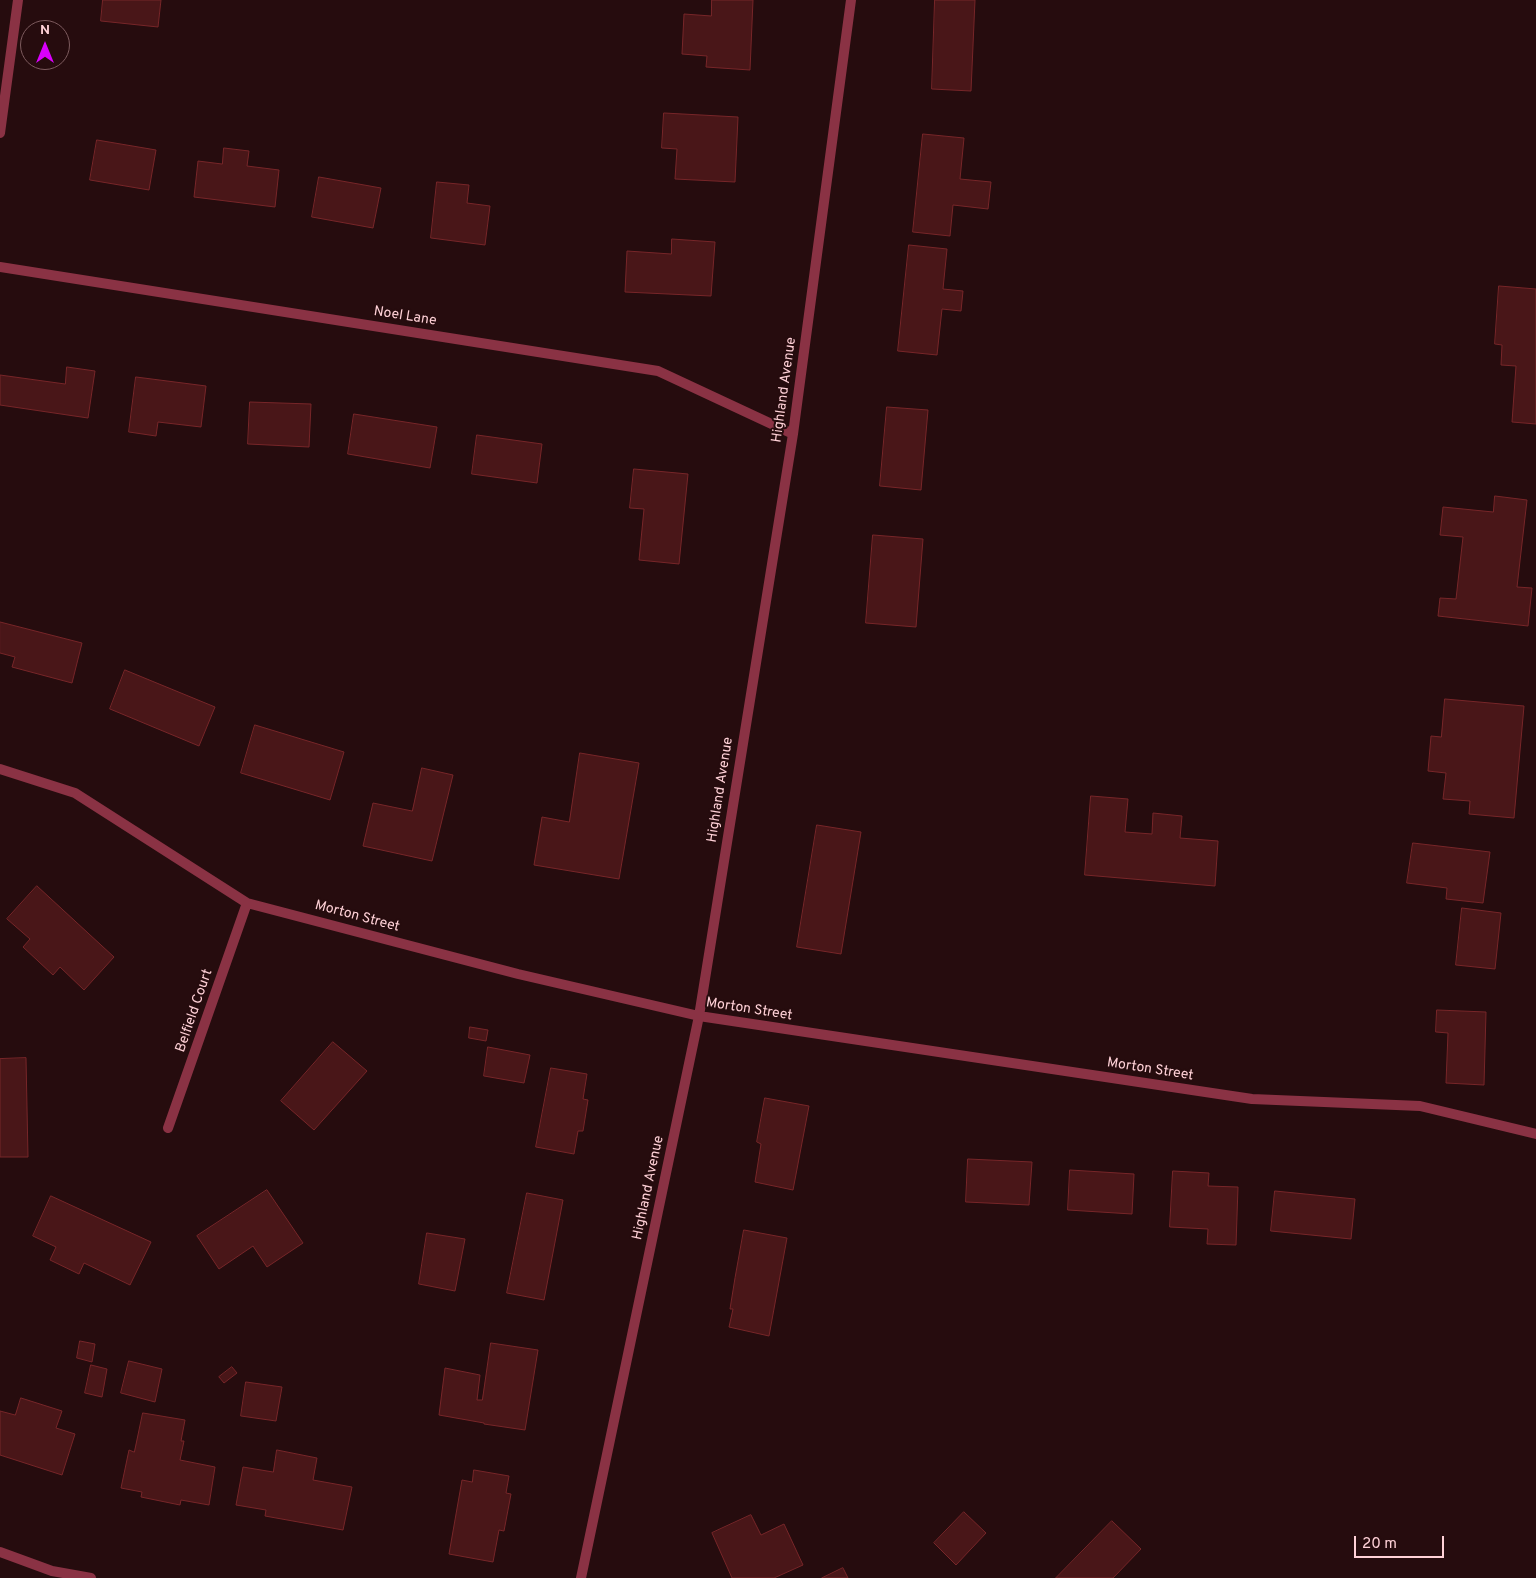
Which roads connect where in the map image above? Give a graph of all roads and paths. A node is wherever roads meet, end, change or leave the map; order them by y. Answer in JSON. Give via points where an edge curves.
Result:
{"nodes":[{"id":1,"x":18,"y":0,"type":"edge"},
{"id":2,"x":851,"y":0,"type":"edge"},
{"id":3,"x":0,"y":133,"type":"edge"},
{"id":4,"x":0,"y":267,"type":"edge"},
{"id":5,"x":793,"y":434,"type":"junction"},
{"id":6,"x":0,"y":769,"type":"edge"},
{"id":7,"x":247,"y":903,"type":"junction"},
{"id":8,"x":698,"y":1016,"type":"junction"},
{"id":9,"x":168,"y":1128,"type":"dead end"},
{"id":10,"x":1536,"y":1134,"type":"edge"},
{"id":11,"x":0,"y":1552,"type":"edge"},
{"id":12,"x":91,"y":1578,"type":"edge"},
{"id":13,"x":581,"y":1578,"type":"edge"}],
"edges":[{"from":1,"to":3,"type":"street"},
{"from":2,"to":5,"type":"street","name":"Highland Avenue"},
{"from":4,"to":5,"type":"street","name":"Noel Lane","via":[[658,371]]},
{"from":5,"to":8,"type":"street","name":"Highland Avenue"},
{"from":6,"to":7,"type":"street","name":"Morton Street","via":[[75,793]]},
{"from":7,"to":8,"type":"street","name":"Morton Street","via":[[518,974]]},
{"from":7,"to":9,"type":"street","name":"Belfield Court"},
{"from":8,"to":10,"type":"street","name":"Morton Street","via":[[1252,1099],[1420,1106]]},
{"from":8,"to":13,"type":"street","name":"Highland Avenue"},
{"from":11,"to":12,"type":"street","via":[[52,1571]]}]}
